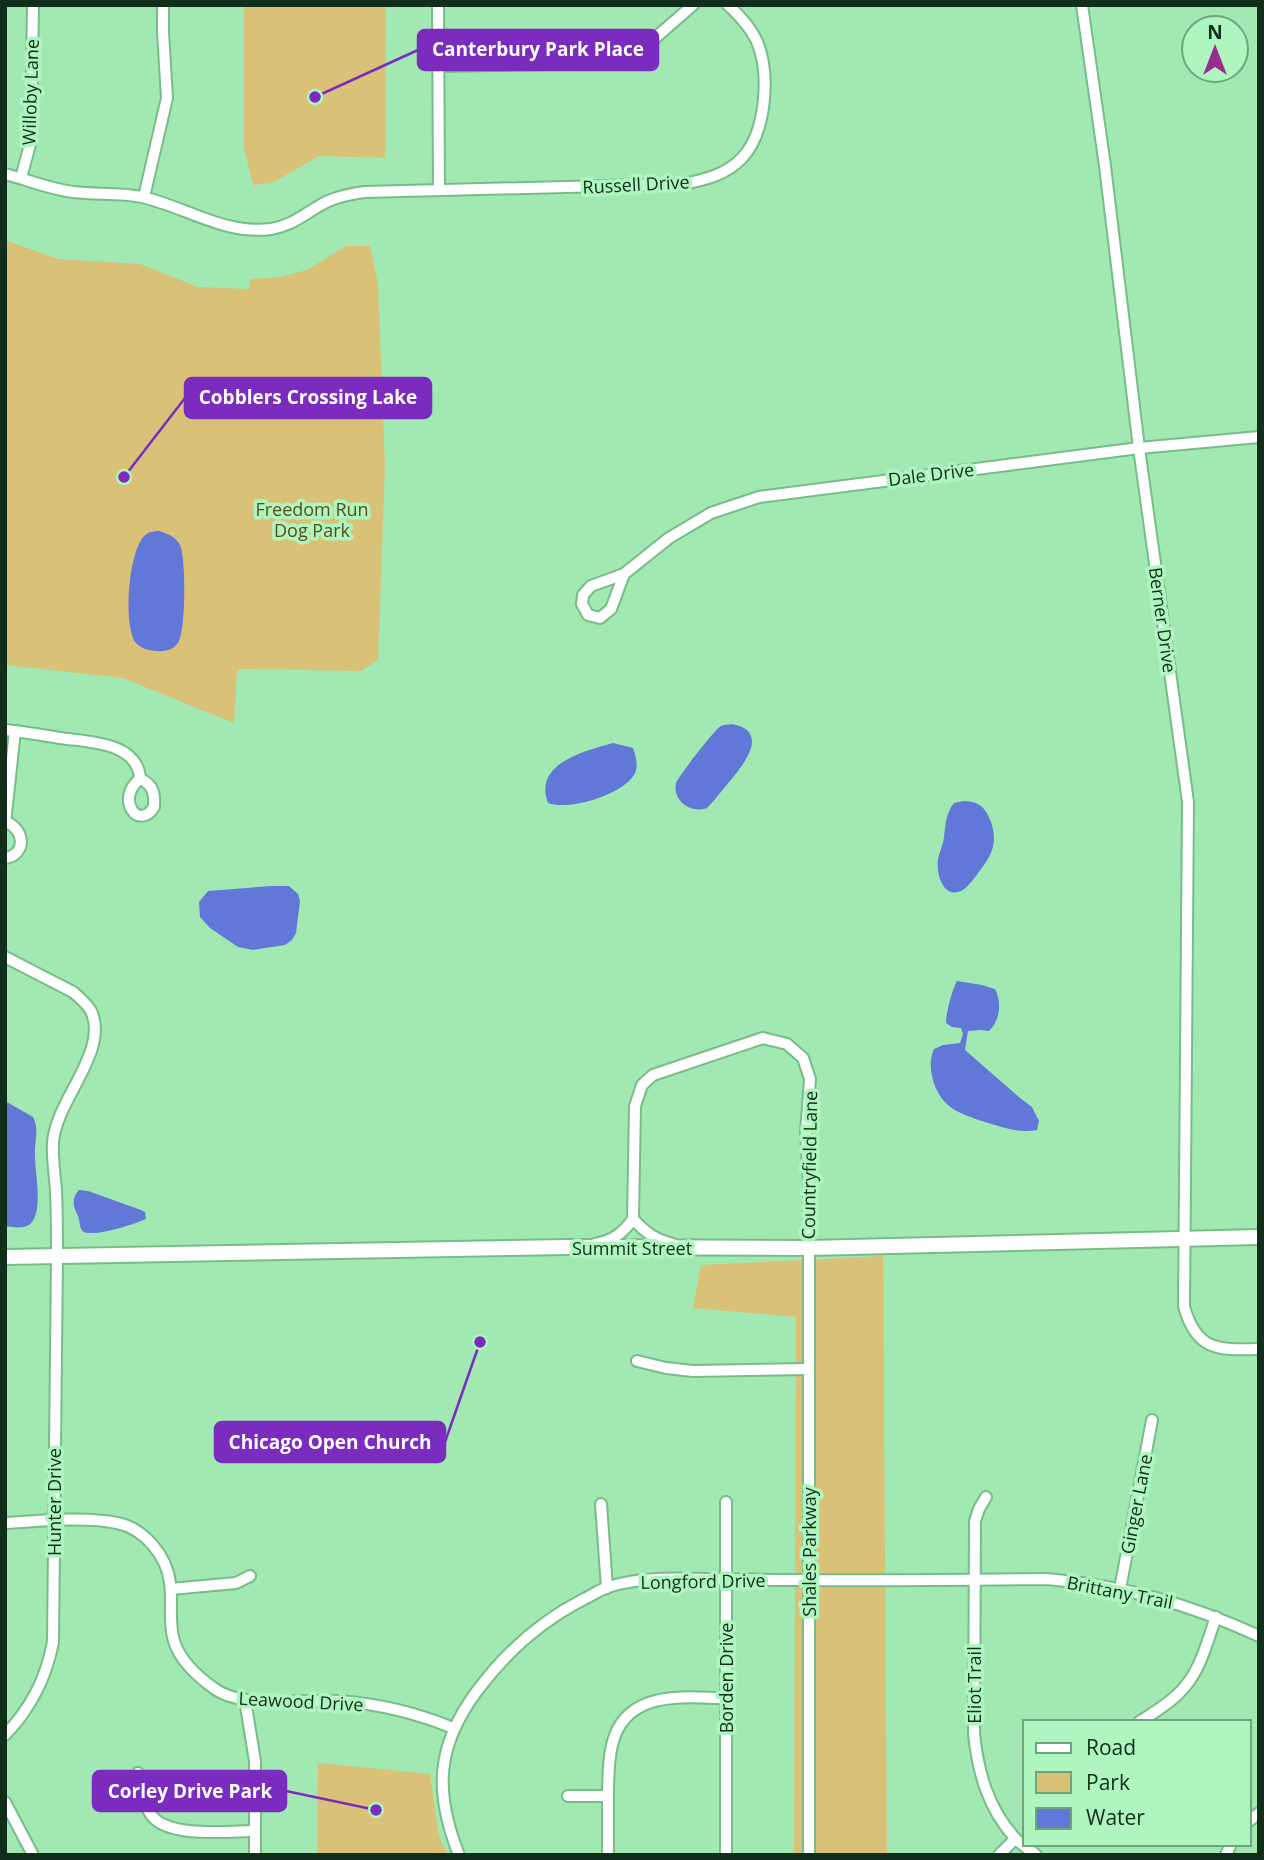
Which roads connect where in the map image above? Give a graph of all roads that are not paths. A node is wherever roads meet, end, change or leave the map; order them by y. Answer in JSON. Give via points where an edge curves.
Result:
{"nodes":[{"id":1,"x":33,"y":5,"type":"edge"},
{"id":2,"x":163,"y":5,"type":"edge"},
{"id":3,"x":438,"y":5,"type":"edge"},
{"id":4,"x":693,"y":5,"type":"edge"},
{"id":5,"x":728,"y":5,"type":"edge"},
{"id":6,"x":1082,"y":5,"type":"edge"},
{"id":7,"x":438,"y":66,"type":"junction"},
{"id":8,"x":5,"y":174,"type":"edge"},
{"id":9,"x":21,"y":178,"type":"junction"},
{"id":10,"x":439,"y":190,"type":"junction"},
{"id":11,"x":144,"y":197,"type":"junction"},
{"id":12,"x":1259,"y":437,"type":"edge"},
{"id":13,"x":1139,"y":448,"type":"junction"},
{"id":14,"x":624,"y":574,"type":"junction"},
{"id":15,"x":10,"y":731,"type":"edge"},
{"id":16,"x":140,"y":779,"type":"dead end"},
{"id":17,"x":6,"y":822,"type":"edge"},
{"id":18,"x":5,"y":858,"type":"edge"},
{"id":19,"x":5,"y":957,"type":"edge"},
{"id":20,"x":633,"y":1219,"type":"junction"},
{"id":21,"x":1259,"y":1237,"type":"edge"},
{"id":22,"x":1184,"y":1238,"type":"junction"},
{"id":23,"x":567,"y":1247,"type":"junction"},
{"id":24,"x":686,"y":1248,"type":"junction"},
{"id":25,"x":808,"y":1248,"type":"junction"},
{"id":26,"x":57,"y":1256,"type":"junction"},
{"id":27,"x":5,"y":1257,"type":"edge"},
{"id":28,"x":1259,"y":1349,"type":"edge"},
{"id":29,"x":637,"y":1361,"type":"dead end"},
{"id":30,"x":809,"y":1369,"type":"junction"},
{"id":31,"x":1152,"y":1420,"type":"dead end"},
{"id":32,"x":986,"y":1497,"type":"dead end"},
{"id":33,"x":726,"y":1502,"type":"dead end"},
{"id":34,"x":601,"y":1504,"type":"dead end"},
{"id":35,"x":54,"y":1521,"type":"junction"},
{"id":36,"x":5,"y":1523,"type":"edge"},
{"id":37,"x":250,"y":1576,"type":"dead end"},
{"id":38,"x":727,"y":1579,"type":"junction"},
{"id":39,"x":809,"y":1580,"type":"junction"},
{"id":40,"x":975,"y":1580,"type":"junction"},
{"id":41,"x":607,"y":1588,"type":"junction"},
{"id":42,"x":171,"y":1589,"type":"junction"},
{"id":43,"x":1120,"y":1589,"type":"junction"},
{"id":44,"x":1216,"y":1617,"type":"junction"},
{"id":45,"x":1259,"y":1636,"type":"edge"},
{"id":46,"x":726,"y":1698,"type":"junction"},
{"id":47,"x":245,"y":1700,"type":"junction"},
{"id":48,"x":1142,"y":1720,"type":"edge"},
{"id":49,"x":453,"y":1728,"type":"junction"},
{"id":50,"x":5,"y":1735,"type":"edge"},
{"id":51,"x":138,"y":1773,"type":"dead end"},
{"id":52,"x":568,"y":1796,"type":"dead end"},
{"id":53,"x":608,"y":1796,"type":"junction"},
{"id":54,"x":5,"y":1802,"type":"edge"},
{"id":55,"x":255,"y":1831,"type":"junction"},
{"id":56,"x":1015,"y":1839,"type":"junction"},
{"id":57,"x":1023,"y":1845,"type":"edge"},
{"id":58,"x":33,"y":1855,"type":"edge"},
{"id":59,"x":255,"y":1855,"type":"edge"},
{"id":60,"x":459,"y":1855,"type":"edge"},
{"id":61,"x":608,"y":1855,"type":"edge"},
{"id":62,"x":726,"y":1855,"type":"edge"},
{"id":63,"x":809,"y":1855,"type":"edge"},
{"id":64,"x":999,"y":1855,"type":"edge"}],
"edges":[{"from":1,"to":9,"type":"street","name":"Willoby Lane","via":[[31,141]]},
{"from":2,"to":11,"type":"street","via":[[167,98]]},
{"from":3,"to":7,"type":"street"},
{"from":4,"to":7,"type":"street","via":[[647,45],[598,63]]},
{"from":5,"to":10,"type":"street","name":"Russell Drive","via":[[757,41],[764,84],[757,132],[749,150],[726,171],[683,184]]},
{"from":6,"to":13,"type":"street","name":"Berner Drive"},
{"from":7,"to":10,"type":"street"},
{"from":8,"to":9,"type":"street","name":"Russell Drive"},
{"from":9,"to":11,"type":"street","name":"Russell Drive","via":[[55,189]]},
{"from":10,"to":11,"type":"street","name":"Russell Drive","via":[[355,193],[329,200],[293,223],[258,230],[218,224]]},
{"from":12,"to":13,"type":"street","name":"Dale Drive"},
{"from":13,"to":14,"type":"street","name":"Dale Drive","via":[[759,497],[711,513],[669,538]]},
{"from":13,"to":22,"type":"street","name":"Berner Drive","via":[[1188,802]]},
{"from":14,"to":14,"type":"street","name":"Dale Drive","via":[[611,609],[600,618],[588,615],[583,595],[591,586]]},
{"from":15,"to":16,"type":"street","via":[[108,744],[130,758]]},
{"from":15,"to":17,"type":"street"},
{"from":17,"to":18,"type":"street","via":[[18,830],[20,842],[16,854]]},
{"from":19,"to":26,"type":"street","name":"Hunter Drive","via":[[73,992],[90,1010],[94,1022],[93,1045],[57,1120],[53,1142]]},
{"from":20,"to":23,"type":"street","via":[[611,1240]]},
{"from":20,"to":24,"type":"street","via":[[660,1241]]},
{"from":20,"to":25,"type":"street","name":"Countryfield Lane","via":[[635,1106],[642,1085],[653,1075],[763,1038],[793,1049],[803,1058],[810,1079]]},
{"from":21,"to":22,"type":"main road","name":"Summit Street"},
{"from":22,"to":25,"type":"main road","name":"Summit Street"},
{"from":22,"to":28,"type":"street","name":"Berner Drive","via":[[1184,1306],[1189,1325],[1213,1346]]},
{"from":23,"to":24,"type":"main road","name":"Summit Street"},
{"from":23,"to":26,"type":"main road","name":"Summit Street"},
{"from":24,"to":25,"type":"main road","name":"Summit Street"},
{"from":25,"to":30,"type":"street","name":"Shales Parkway"},
{"from":26,"to":27,"type":"main road","name":"Summit Street"},
{"from":26,"to":35,"type":"street","name":"Hunter Drive"},
{"from":29,"to":30,"type":"street","via":[[694,1371]]},
{"from":30,"to":39,"type":"street","name":"Shales Parkway"},
{"from":31,"to":43,"type":"street","name":"Ginger Lane"},
{"from":32,"to":40,"type":"street","name":"Eliot Trail","via":[[975,1521]]},
{"from":33,"to":38,"type":"street","name":"Borden Drive"},
{"from":34,"to":41,"type":"street"},
{"from":35,"to":36,"type":"street","name":"Leawood Drive"},
{"from":35,"to":42,"type":"street","name":"Leawood Drive","via":[[100,1520],[134,1529],[156,1549]]},
{"from":35,"to":50,"type":"street","name":"Hunter Drive","via":[[50,1654],[40,1686]]},
{"from":37,"to":42,"type":"street","via":[[236,1583]]},
{"from":38,"to":39,"type":"street","name":"Longford Drive"},
{"from":38,"to":41,"type":"street","name":"Longford Drive","via":[[676,1578]]},
{"from":38,"to":46,"type":"street","name":"Borden Drive"},
{"from":39,"to":40,"type":"street","name":"Longford Drive"},
{"from":39,"to":63,"type":"street","name":"Shales Parkway"},
{"from":40,"to":43,"type":"street","name":"Brittany Trail","via":[[1046,1579]]},
{"from":40,"to":56,"type":"street","name":"Eliot Trail","via":[[975,1751],[988,1796]]},
{"from":41,"to":49,"type":"street","name":"Longford Drive","via":[[528,1635],[493,1671]]},
{"from":42,"to":47,"type":"street","name":"Leawood Drive","via":[[172,1631],[181,1656],[218,1691]]},
{"from":43,"to":44,"type":"street","name":"Brittany Trail"},
{"from":44,"to":45,"type":"street","name":"Brittany Trail"},
{"from":44,"to":48,"type":"street","via":[[1188,1684]]},
{"from":46,"to":53,"type":"street","via":[[666,1698],[637,1709],[621,1723],[612,1741]]},
{"from":46,"to":62,"type":"street","name":"Borden Drive"},
{"from":47,"to":49,"type":"street","name":"Leawood Drive","via":[[362,1703]]},
{"from":47,"to":55,"type":"street","via":[[255,1761]]},
{"from":49,"to":60,"type":"street","name":"Longford Drive","via":[[442,1794]]},
{"from":51,"to":55,"type":"street","via":[[147,1807],[161,1824],[189,1831]]},
{"from":52,"to":53,"type":"street"},
{"from":53,"to":61,"type":"street"},
{"from":54,"to":58,"type":"street"},
{"from":55,"to":59,"type":"street"},
{"from":56,"to":57,"type":"street","name":"Eliot Trail"},
{"from":56,"to":64,"type":"street"}]}
